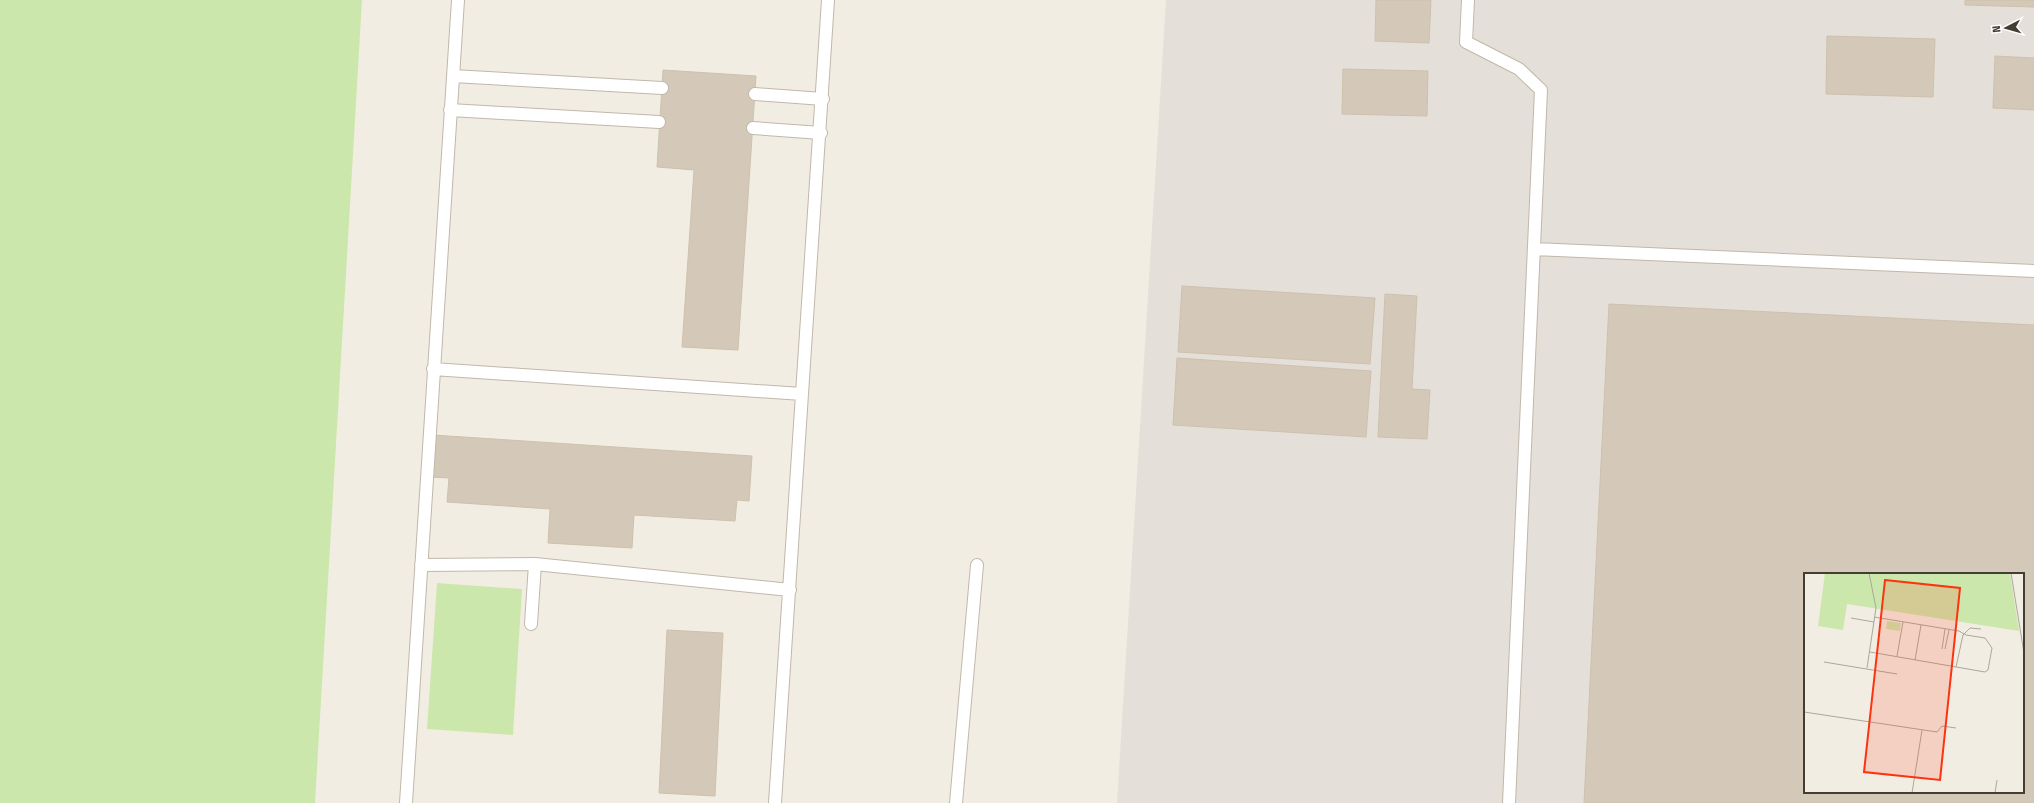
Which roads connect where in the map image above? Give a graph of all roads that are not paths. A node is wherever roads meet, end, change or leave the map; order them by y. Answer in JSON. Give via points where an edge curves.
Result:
{"nodes":[{"id":1,"x":458,"y":0,"type":"edge"},
{"id":2,"x":828,"y":0,"type":"edge"},
{"id":3,"x":1468,"y":0,"type":"edge"},
{"id":4,"x":453,"y":76,"type":"junction"},
{"id":5,"x":662,"y":88,"type":"dead end"},
{"id":6,"x":755,"y":94,"type":"dead end"},
{"id":7,"x":823,"y":99,"type":"junction"},
{"id":8,"x":450,"y":110,"type":"junction"},
{"id":9,"x":660,"y":122,"type":"dead end"},
{"id":10,"x":753,"y":128,"type":"dead end"},
{"id":11,"x":821,"y":133,"type":"junction"},
{"id":12,"x":1534,"y":249,"type":"junction"},
{"id":13,"x":2034,"y":271,"type":"edge"},
{"id":14,"x":433,"y":370,"type":"junction"},
{"id":15,"x":802,"y":394,"type":"junction"},
{"id":16,"x":535,"y":564,"type":"junction"},
{"id":17,"x":421,"y":565,"type":"junction"},
{"id":18,"x":977,"y":565,"type":"dead end"},
{"id":19,"x":790,"y":590,"type":"junction"},
{"id":20,"x":531,"y":624,"type":"dead end"},
{"id":21,"x":406,"y":803,"type":"edge"},
{"id":22,"x":775,"y":803,"type":"edge"},
{"id":23,"x":956,"y":803,"type":"edge"},
{"id":24,"x":1509,"y":803,"type":"edge"}],
"edges":[{"from":1,"to":4,"type":"lane"},
{"from":2,"to":7,"type":"lane"},
{"from":3,"to":12,"type":"lane","via":[[1466,42],[1519,69],[1541,90]]},
{"from":4,"to":5,"type":"lane"},
{"from":4,"to":8,"type":"lane"},
{"from":6,"to":7,"type":"lane"},
{"from":7,"to":11,"type":"lane"},
{"from":8,"to":9,"type":"lane"},
{"from":8,"to":14,"type":"lane"},
{"from":10,"to":11,"type":"lane"},
{"from":11,"to":15,"type":"lane"},
{"from":12,"to":13,"type":"lane"},
{"from":12,"to":24,"type":"lane"},
{"from":14,"to":15,"type":"lane"},
{"from":14,"to":17,"type":"lane"},
{"from":15,"to":19,"type":"lane"},
{"from":16,"to":17,"type":"lane"},
{"from":16,"to":19,"type":"lane"},
{"from":16,"to":20,"type":"lane"},
{"from":17,"to":21,"type":"lane"},
{"from":18,"to":23,"type":"lane"},
{"from":19,"to":22,"type":"lane"}]}
